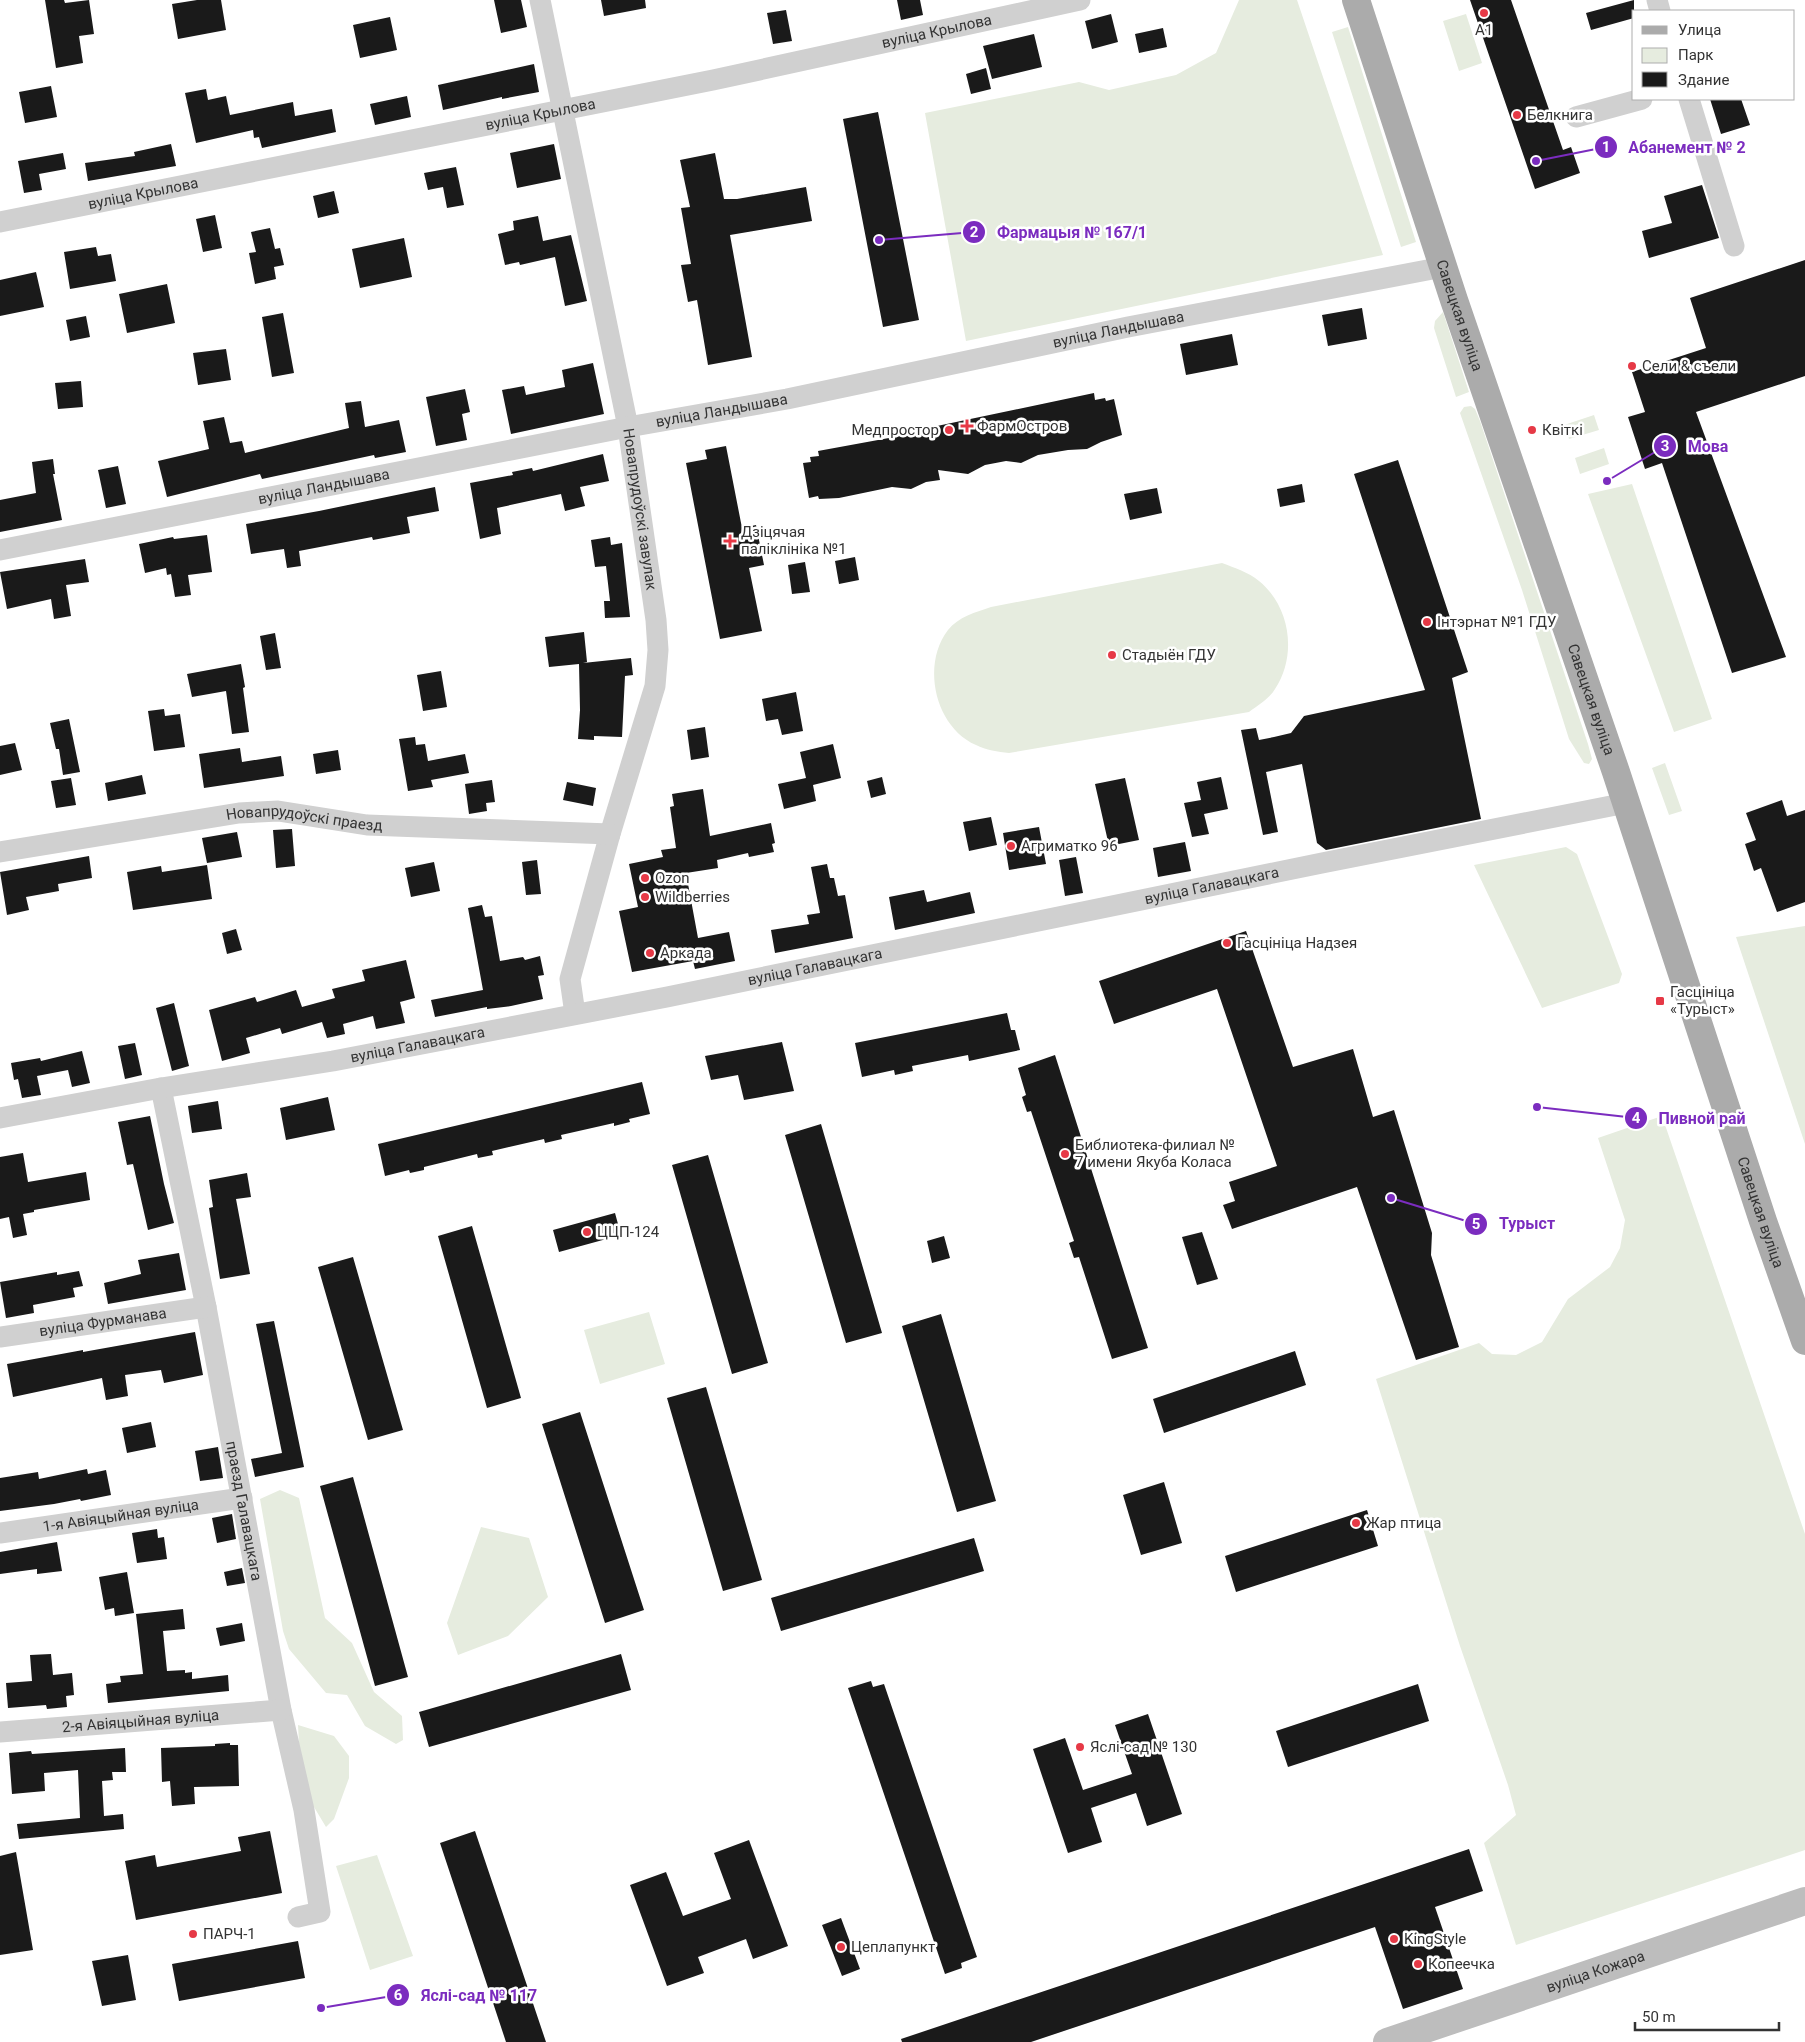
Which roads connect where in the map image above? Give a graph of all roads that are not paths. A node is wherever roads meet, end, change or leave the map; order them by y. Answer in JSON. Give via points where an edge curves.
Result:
{"nodes":[{"id":1,"x":540,"y":0,"type":"edge"},
{"id":2,"x":1080,"y":0,"type":"edge"},
{"id":3,"x":1356,"y":0,"type":"edge"},
{"id":4,"x":1638,"y":100,"type":"edge"},
{"id":5,"x":1689,"y":100,"type":"edge"},
{"id":6,"x":563,"y":111,"type":"junction"},
{"id":7,"x":1576,"y":117,"type":"dead end"},
{"id":8,"x":0,"y":222,"type":"edge"},
{"id":9,"x":1734,"y":246,"type":"dead end"},
{"id":10,"x":1443,"y":267,"type":"junction"},
{"id":11,"x":628,"y":427,"type":"junction"},
{"id":12,"x":0,"y":550,"type":"edge"},
{"id":13,"x":1626,"y":802,"type":"junction"},
{"id":14,"x":610,"y":834,"type":"junction"},
{"id":15,"x":0,"y":852,"type":"edge"},
{"id":16,"x":574,"y":1014,"type":"junction"},
{"id":17,"x":161,"y":1088,"type":"junction"},
{"id":18,"x":0,"y":1118,"type":"edge"},
{"id":19,"x":206,"y":1307,"type":"junction"},
{"id":20,"x":0,"y":1337,"type":"edge"},
{"id":21,"x":1805,"y":1340,"type":"edge"},
{"id":22,"x":242,"y":1498,"type":"junction"},
{"id":23,"x":0,"y":1533,"type":"edge"},
{"id":24,"x":281,"y":1710,"type":"junction"},
{"id":25,"x":0,"y":1732,"type":"edge"},
{"id":26,"x":1805,"y":1901,"type":"edge"},
{"id":27,"x":298,"y":1917,"type":"dead end"},
{"id":28,"x":1386,"y":2042,"type":"edge"}],
"edges":[{"from":1,"to":6,"type":"street","name":"Новапрудоўскі завулак"},
{"from":2,"to":6,"type":"street","name":"вуліца Крылова"},
{"from":3,"to":10,"type":"main road","name":"Савецкая вуліца"},
{"from":4,"to":7,"type":"street"},
{"from":5,"to":9,"type":"street"},
{"from":6,"to":8,"type":"street","name":"вуліца Крылова"},
{"from":6,"to":11,"type":"street","name":"Новапрудоўскі завулак"},
{"from":10,"to":11,"type":"street","name":"вуліца Ландышава","via":[[1128,327],[787,399]]},
{"from":10,"to":13,"type":"main road","name":"Савецкая вуліца"},
{"from":11,"to":12,"type":"street","name":"вуліца Ландышава"},
{"from":11,"to":14,"type":"street","name":"Новапрудоўскі завулак","via":[[658,650],[654,686]]},
{"from":13,"to":16,"type":"street","name":"вуліца Галавацкага"},
{"from":13,"to":21,"type":"main road","name":"Савецкая вуліца"},
{"from":14,"to":15,"type":"street","name":"Новапрудоўскі праезд","via":[[367,825],[278,811],[239,813]]},
{"from":14,"to":16,"type":"street","name":"Новапрудоўскі завулак","via":[[570,980]]},
{"from":16,"to":17,"type":"street","name":"вуліца Галавацкага","via":[[332,1061]]},
{"from":17,"to":18,"type":"street","name":"вуліца Галавацкага"},
{"from":17,"to":19,"type":"street","name":"праезд Галавацкага"},
{"from":19,"to":20,"type":"street","name":"вуліца Фурманава"},
{"from":19,"to":22,"type":"street","name":"праезд Галавацкага"},
{"from":22,"to":23,"type":"street","name":"1-я Авіяцыйная вуліца"},
{"from":22,"to":24,"type":"street","name":"праезд Галавацкага"},
{"from":24,"to":25,"type":"street","name":"2-я Авіяцыйная вуліца"},
{"from":24,"to":27,"type":"street","name":"праезд Галавацкага","via":[[304,1810],[320,1912]]},
{"from":26,"to":28,"type":"main road","name":"вуліца Кожара"}]}
